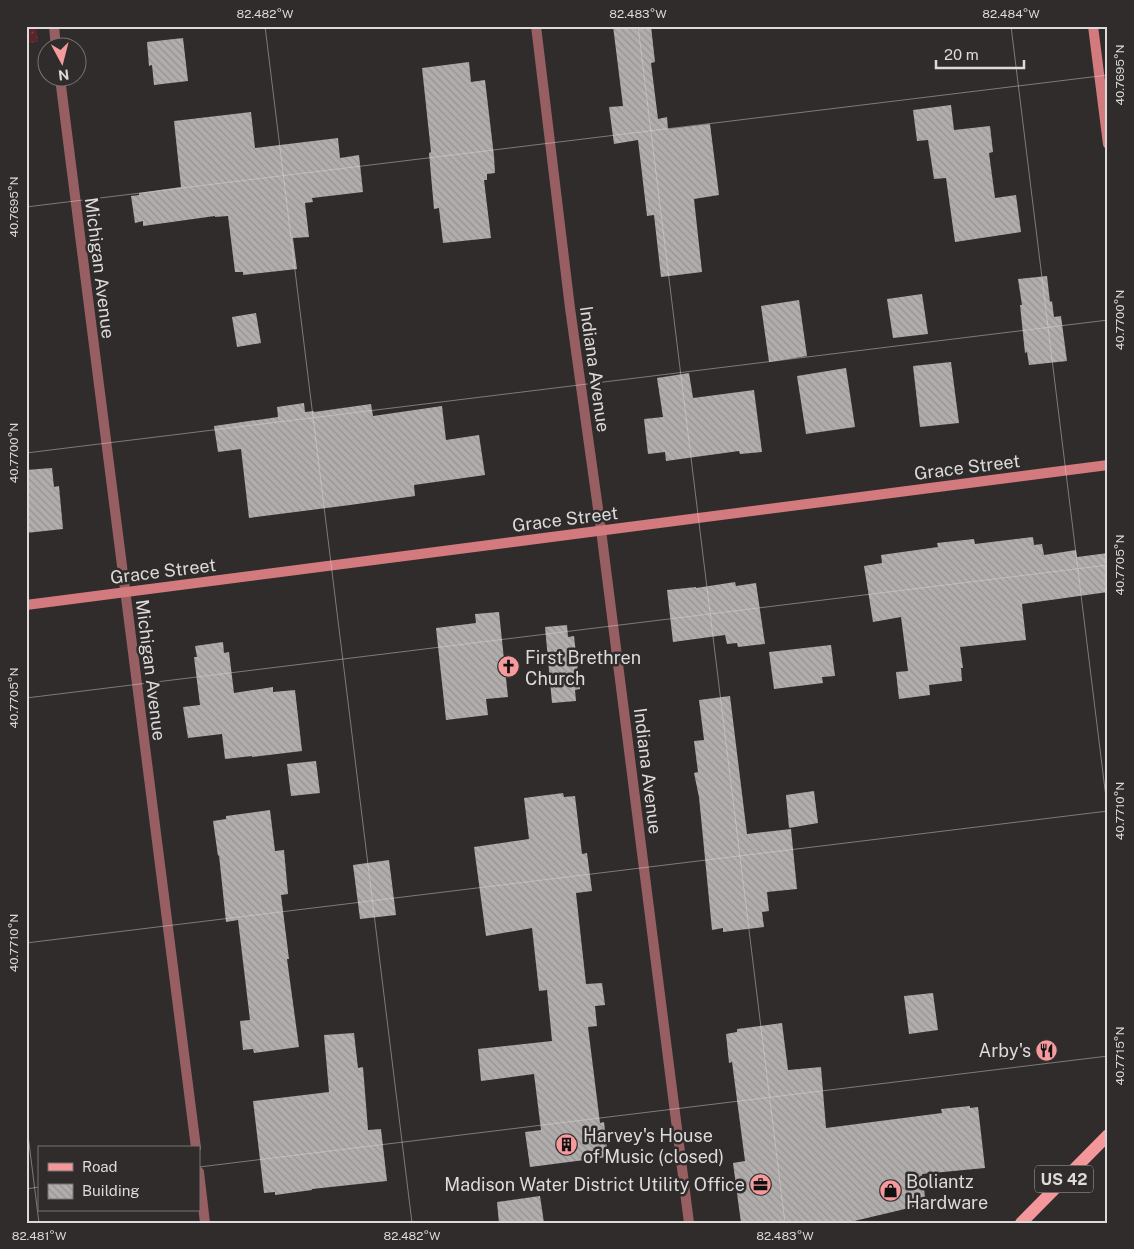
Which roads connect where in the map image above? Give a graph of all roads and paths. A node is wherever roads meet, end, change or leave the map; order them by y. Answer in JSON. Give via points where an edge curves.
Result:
{"nodes":[{"id":1,"x":536,"y":26,"type":"edge"},
{"id":2,"x":1093,"y":26,"type":"edge"},
{"id":3,"x":61,"y":88,"type":"edge"},
{"id":4,"x":1108,"y":144,"type":"edge"},
{"id":5,"x":1108,"y":465,"type":"edge"},
{"id":6,"x":602,"y":530,"type":"junction"},
{"id":7,"x":125,"y":593,"type":"junction"},
{"id":8,"x":26,"y":605,"type":"edge"},
{"id":9,"x":1108,"y":1135,"type":"edge"},
{"id":10,"x":196,"y":1146,"type":"edge"},
{"id":11,"x":200,"y":1180,"type":"edge"},
{"id":12,"x":205,"y":1223,"type":"edge"},
{"id":13,"x":688,"y":1223,"type":"edge"},
{"id":14,"x":1021,"y":1223,"type":"edge"}],
"edges":[{"from":1,"to":6,"type":"street","name":"Indiana Avenue","via":[[570,308]]},
{"from":2,"to":4,"type":"street"},
{"from":3,"to":7,"type":"street","name":"Michigan Avenue"},
{"from":5,"to":6,"type":"street","name":"Grace Street"},
{"from":6,"to":7,"type":"street","name":"Grace Street"},
{"from":6,"to":13,"type":"street","name":"Indiana Avenue"},
{"from":7,"to":8,"type":"street","name":"Grace Street"},
{"from":7,"to":10,"type":"street","name":"Michigan Avenue"},
{"from":9,"to":14,"type":"main road","number":"US 42"},
{"from":11,"to":12,"type":"street"}]}
